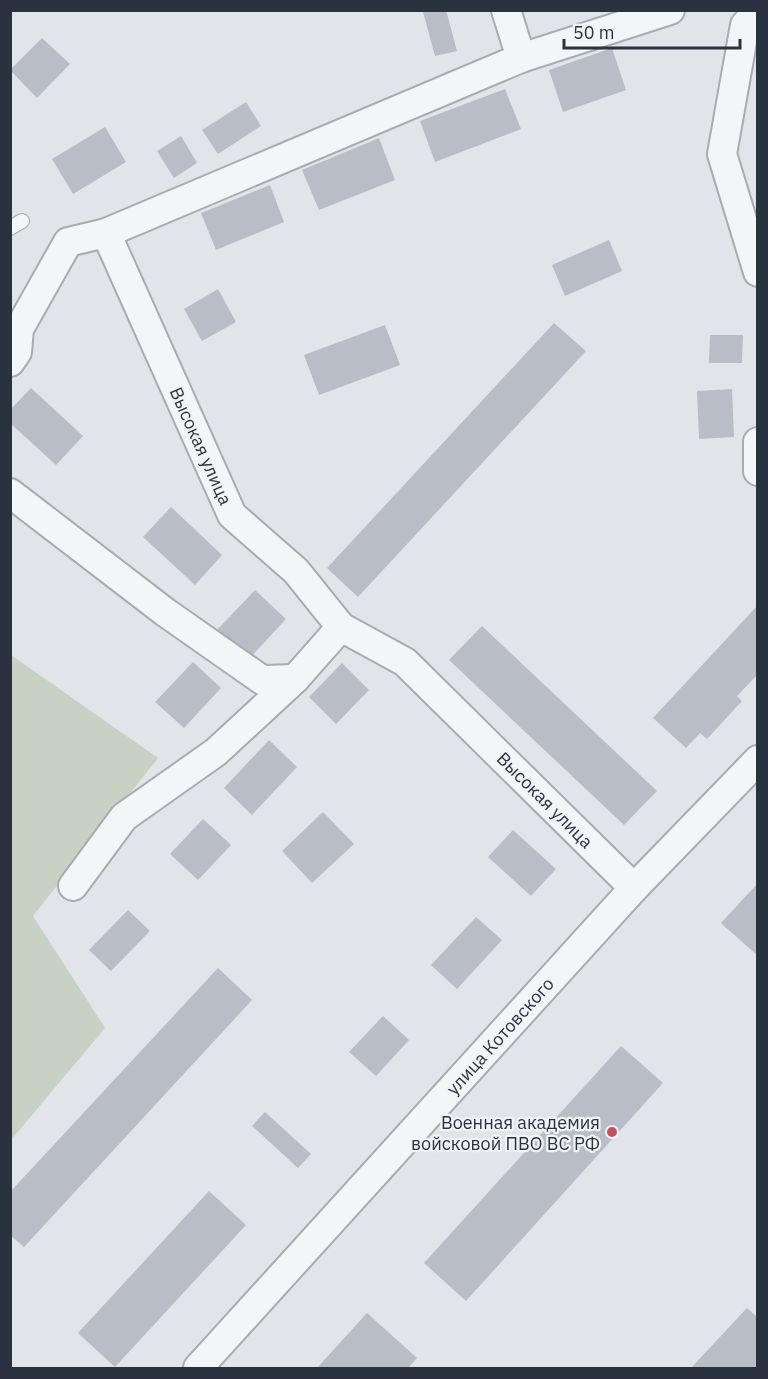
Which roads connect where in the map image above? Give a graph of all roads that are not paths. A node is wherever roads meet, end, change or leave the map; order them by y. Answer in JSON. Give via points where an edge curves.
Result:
{"nodes":[{"id":1,"x":506,"y":10,"type":"edge"},
{"id":2,"x":669,"y":10,"type":"edge"},
{"id":3,"x":758,"y":12,"type":"edge"},
{"id":4,"x":521,"y":58,"type":"junction"},
{"id":5,"x":106,"y":233,"type":"junction"},
{"id":6,"x":758,"y":272,"type":"edge"},
{"id":7,"x":10,"y":362,"type":"edge"},
{"id":8,"x":758,"y":442,"type":"edge"},
{"id":9,"x":758,"y":471,"type":"edge"},
{"id":10,"x":10,"y":493,"type":"edge"},
{"id":11,"x":341,"y":627,"type":"junction"},
{"id":12,"x":295,"y":679,"type":"junction"},
{"id":13,"x":758,"y":759,"type":"edge"},
{"id":14,"x":73,"y":886,"type":"dead end"},
{"id":15,"x":634,"y":888,"type":"junction"},
{"id":16,"x":198,"y":1368,"type":"edge"}],
"edges":[{"from":1,"to":4,"type":"street"},
{"from":2,"to":4,"type":"street"},
{"from":3,"to":6,"type":"street","via":[[745,25],[722,154]]},
{"from":4,"to":5,"type":"street"},
{"from":5,"to":7,"type":"street","via":[[68,242],[19,329],[17,352]]},
{"from":5,"to":11,"type":"street","name":"Высокая улица","via":[[232,515],[296,571]]},
{"from":8,"to":9,"type":"street"},
{"from":10,"to":12,"type":"street","via":[[165,612],[262,680]]},
{"from":11,"to":12,"type":"street"},
{"from":11,"to":15,"type":"street","name":"Высокая улица","via":[[405,662]]},
{"from":12,"to":14,"type":"street","via":[[216,752],[124,817]]},
{"from":13,"to":15,"type":"street","name":"улица Котовского"},
{"from":15,"to":16,"type":"street","name":"улица Котовского"}]}
